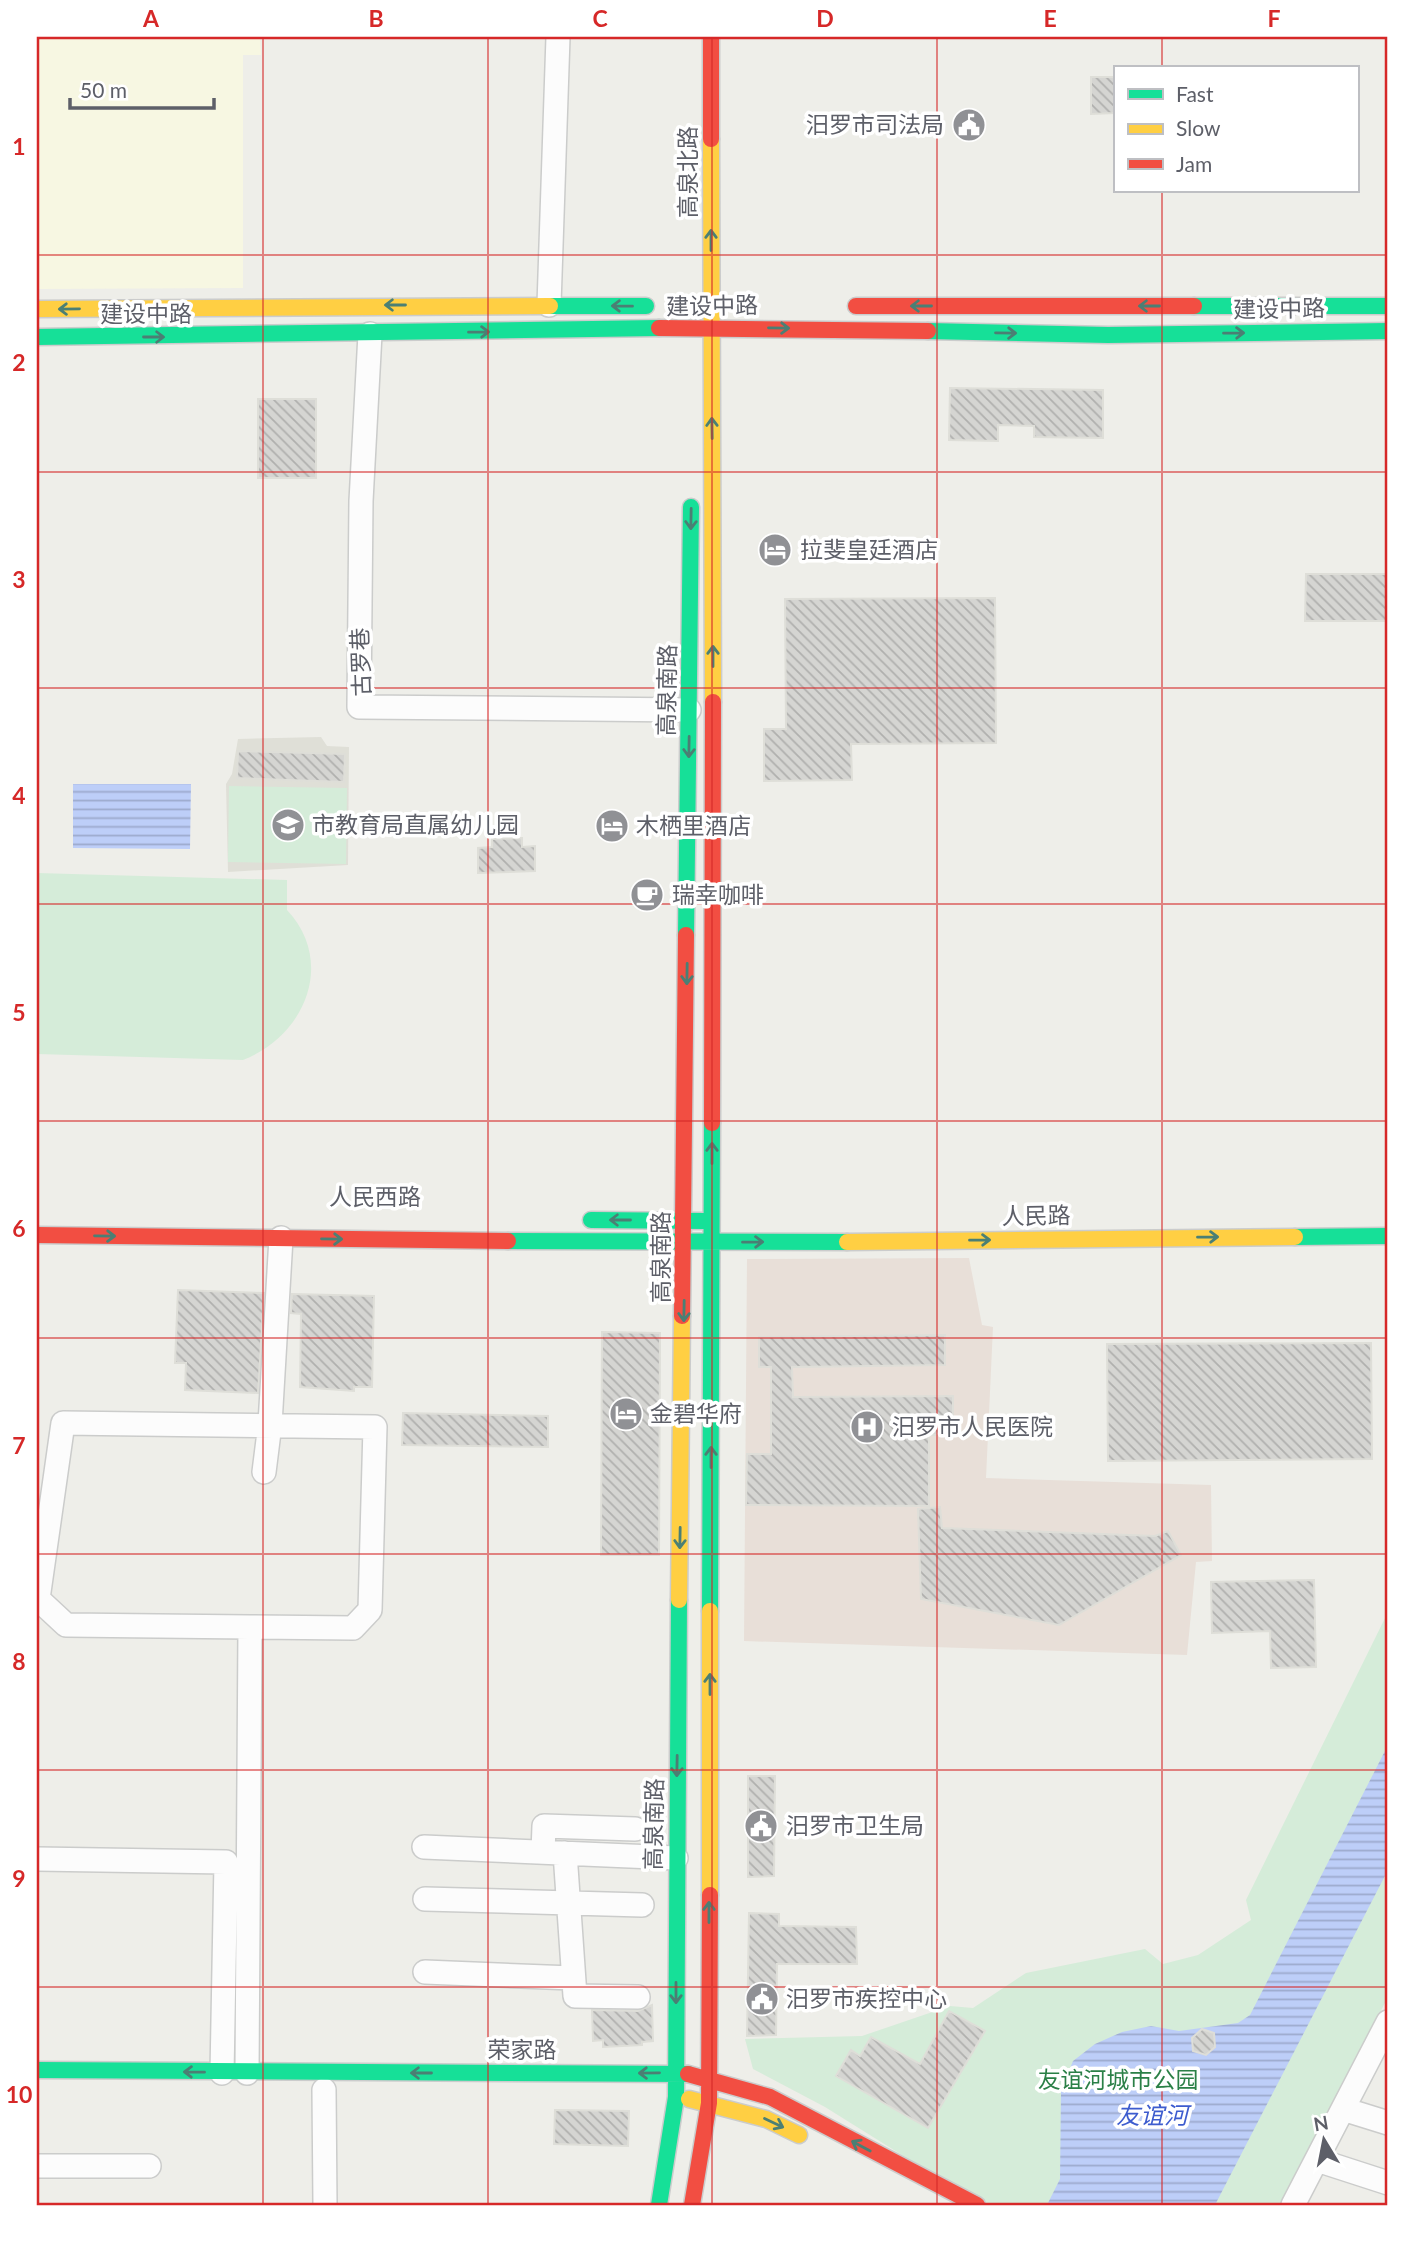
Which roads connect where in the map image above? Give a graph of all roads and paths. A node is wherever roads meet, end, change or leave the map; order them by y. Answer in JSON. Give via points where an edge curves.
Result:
{"nodes":[{"id":1,"x":558,"y":37,"type":"edge"},
{"id":2,"x":711,"y":37,"type":"edge"},
{"id":3,"x":549,"y":305,"type":"junction"},
{"id":4,"x":733,"y":306,"type":"dead end"},
{"id":5,"x":844,"y":306,"type":"dead end"},
{"id":6,"x":1388,"y":306,"type":"edge"},
{"id":7,"x":665,"y":307,"type":"dead end"},
{"id":8,"x":711,"y":308,"type":"junction"},
{"id":9,"x":37,"y":309,"type":"edge"},
{"id":10,"x":711,"y":329,"type":"junction"},
{"id":11,"x":1388,"y":331,"type":"edge"},
{"id":12,"x":370,"y":334,"type":"junction"},
{"id":13,"x":690,"y":335,"type":"junction"},
{"id":14,"x":37,"y":337,"type":"edge"},
{"id":15,"x":691,"y":489,"type":"dead end"},
{"id":16,"x":689,"y":710,"type":"junction"},
{"id":17,"x":37,"y":1220,"type":"edge"},
{"id":18,"x":199,"y":1220,"type":"dead end"},
{"id":19,"x":575,"y":1220,"type":"dead end"},
{"id":20,"x":684,"y":1220,"type":"junction"},
{"id":21,"x":712,"y":1221,"type":"junction"},
{"id":22,"x":733,"y":1221,"type":"dead end"},
{"id":23,"x":37,"y":1236,"type":"edge"},
{"id":24,"x":1388,"y":1236,"type":"edge"},
{"id":25,"x":281,"y":1238,"type":"junction"},
{"id":26,"x":685,"y":1243,"type":"junction"},
{"id":27,"x":712,"y":1243,"type":"junction"},
{"id":28,"x":270,"y":1424,"type":"junction"},
{"id":29,"x":264,"y":1472,"type":"dead end"},
{"id":30,"x":250,"y":1627,"type":"junction"},
{"id":31,"x":635,"y":1829,"type":"dead end"},
{"id":32,"x":424,"y":1847,"type":"dead end"},
{"id":33,"x":554,"y":1853,"type":"junction"},
{"id":34,"x":676,"y":1858,"type":"junction"},
{"id":35,"x":37,"y":1859,"type":"edge"},
{"id":36,"x":425,"y":1899,"type":"dead end"},
{"id":37,"x":568,"y":1904,"type":"junction"},
{"id":38,"x":642,"y":1905,"type":"dead end"},
{"id":39,"x":425,"y":1972,"type":"dead end"},
{"id":40,"x":572,"y":1978,"type":"junction"},
{"id":41,"x":638,"y":1997,"type":"dead end"},
{"id":42,"x":1388,"y":2022,"type":"edge"},
{"id":43,"x":1379,"y":2061,"type":"edge"},
{"id":44,"x":37,"y":2070,"type":"edge"},
{"id":45,"x":676,"y":2073,"type":"junction"},
{"id":46,"x":708,"y":2078,"type":"junction"},
{"id":47,"x":235,"y":2084,"type":"junction"},
{"id":48,"x":324,"y":2090,"type":"dead end"},
{"id":49,"x":657,"y":2094,"type":"dead end"},
{"id":50,"x":676,"y":2097,"type":"junction"},
{"id":51,"x":709,"y":2103,"type":"junction"},
{"id":52,"x":1343,"y":2109,"type":"junction"},
{"id":53,"x":1388,"y":2123,"type":"edge"},
{"id":54,"x":815,"y":2143,"type":"dead end"},
{"id":55,"x":1317,"y":2160,"type":"junction"},
{"id":56,"x":37,"y":2166,"type":"edge"},
{"id":57,"x":149,"y":2166,"type":"dead end"},
{"id":58,"x":1388,"y":2183,"type":"edge"},
{"id":59,"x":912,"y":2184,"type":"junction"},
{"id":60,"x":325,"y":2205,"type":"edge"},
{"id":61,"x":659,"y":2205,"type":"edge"},
{"id":62,"x":692,"y":2205,"type":"edge"},
{"id":63,"x":942,"y":2205,"type":"edge"},
{"id":64,"x":977,"y":2205,"type":"edge"},
{"id":65,"x":1293,"y":2205,"type":"edge"}],
"edges":[{"from":1,"to":3,"type":"street"},
{"from":8,"to":2,"type":"main road","name":"高泉北路","one_way":true},
{"from":7,"to":3,"type":"main road","name":"建设中路","one_way":true},
{"from":3,"to":9,"type":"main road","name":"建设中路","one_way":true},
{"from":4,"to":8,"type":"main road","name":"建设中路"},
{"from":6,"to":5,"type":"main road","name":"建设中路","one_way":true},
{"from":8,"to":10,"type":"main road","name":"高泉南路"},
{"from":8,"to":13,"type":"main road","name":"建设中路","via":[[690,307]]},
{"from":10,"to":11,"type":"main road","name":"建设中路","one_way":true,"via":[[1108,335]]},
{"from":10,"to":13,"type":"main road","name":"建设中路"},
{"from":21,"to":10,"type":"main road","name":"高泉南路","one_way":true},
{"from":12,"to":13,"type":"main road","name":"建设中路","one_way":true},
{"from":14,"to":12,"type":"main road","name":"建设中路","one_way":true},
{"from":12,"to":16,"type":"street","name":"古罗巷","via":[[359,706]]},
{"from":15,"to":16,"type":"main road","name":"高泉南路","one_way":true},
{"from":16,"to":20,"type":"main road","name":"高泉南路","one_way":true},
{"from":17,"to":18,"type":"main road"},
{"from":20,"to":19,"type":"main road","one_way":true},
{"from":20,"to":21,"type":"main road"},
{"from":20,"to":26,"type":"main road","name":"高泉南路"},
{"from":21,"to":22,"type":"main road"},
{"from":21,"to":27,"type":"main road","name":"高泉南路"},
{"from":23,"to":25,"type":"main road","name":"人民西路","one_way":true},
{"from":27,"to":24,"type":"main road","name":"人民路","one_way":true},
{"from":25,"to":26,"type":"main road","name":"人民西路","one_way":true},
{"from":25,"to":28,"type":"street"},
{"from":26,"to":27,"type":"main road","name":"人民路"},
{"from":26,"to":34,"type":"main road","name":"高泉南路","one_way":true},
{"from":46,"to":27,"type":"main road","name":"高泉南路","one_way":true},
{"from":28,"to":29,"type":"street"},
{"from":28,"to":30,"type":"street","via":[[375,1427],[370,1610],[353,1628]]},
{"from":28,"to":30,"type":"street","via":[[63,1423],[38,1599],[66,1625]]},
{"from":30,"to":47,"type":"street"},
{"from":31,"to":33,"type":"street","via":[[544,1826]]},
{"from":32,"to":33,"type":"street"},
{"from":33,"to":34,"type":"street"},
{"from":33,"to":37,"type":"street"},
{"from":34,"to":45,"type":"main road","name":"高泉南路","one_way":true},
{"from":35,"to":47,"type":"street","via":[[226,1863]]},
{"from":36,"to":37,"type":"street"},
{"from":37,"to":38,"type":"street"},
{"from":37,"to":40,"type":"street"},
{"from":39,"to":40,"type":"street"},
{"from":40,"to":41,"type":"street","via":[[575,1996]]},
{"from":42,"to":43,"type":"street"},
{"from":43,"to":52,"type":"street"},
{"from":47,"to":44,"type":"main road","name":"荣家路","one_way":true},
{"from":45,"to":46,"type":"main road","name":"荣家路"},
{"from":45,"to":47,"type":"main road","name":"荣家路","one_way":true},
{"from":45,"to":50,"type":"main road","name":"高泉南路"},
{"from":46,"to":51,"type":"main road","name":"高泉南路"},
{"from":59,"to":46,"type":"main road","name":"荣家路","one_way":true,"via":[[770,2097]]},
{"from":48,"to":60,"type":"street"},
{"from":49,"to":50,"type":"main road"},
{"from":50,"to":51,"type":"main road"},
{"from":50,"to":61,"type":"main road","name":"高泉南路"},
{"from":51,"to":54,"type":"main road","one_way":true,"via":[[766,2119]]},
{"from":51,"to":62,"type":"main road","name":"高泉南路"},
{"from":52,"to":53,"type":"street"},
{"from":52,"to":55,"type":"street"},
{"from":55,"to":58,"type":"street"},
{"from":55,"to":65,"type":"street"},
{"from":56,"to":57,"type":"street"},
{"from":59,"to":63,"type":"main road"},
{"from":59,"to":64,"type":"main road","name":"荣家路"}]}
